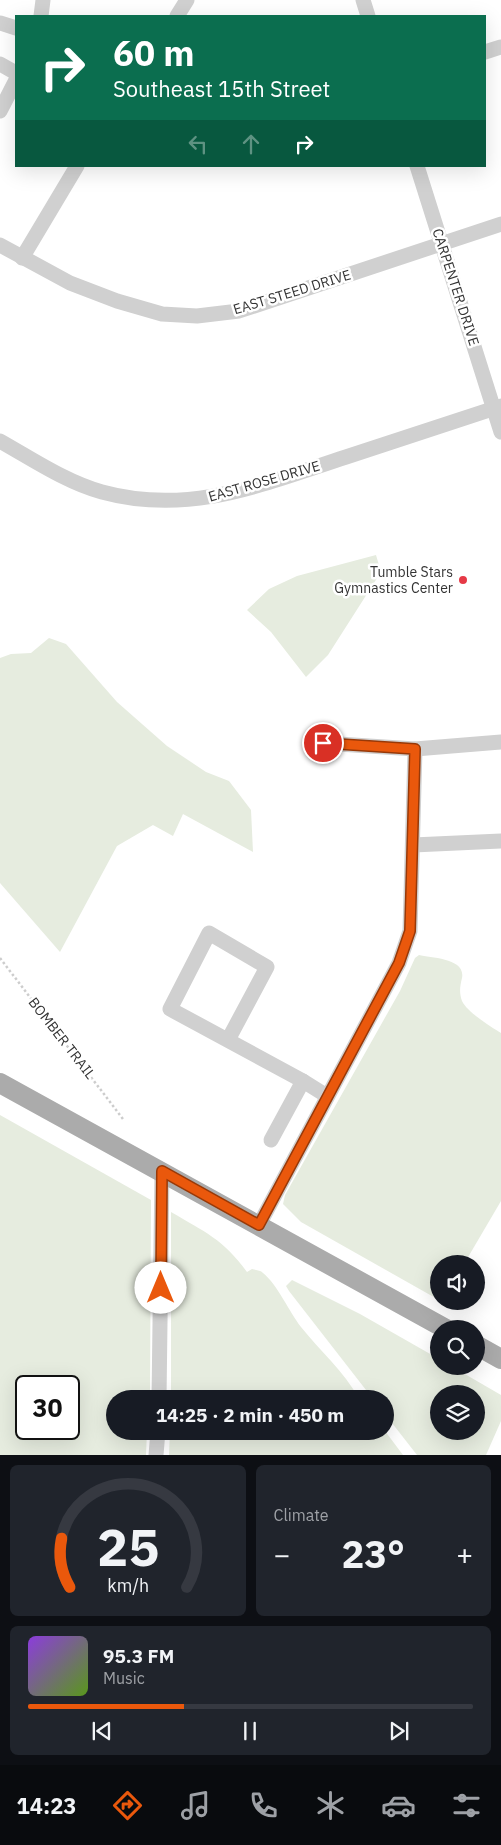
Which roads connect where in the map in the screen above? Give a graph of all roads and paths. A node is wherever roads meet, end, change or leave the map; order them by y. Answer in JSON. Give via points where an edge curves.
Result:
{"nodes":[{"id":1,"x":43,"y":0,"type":"edge"},
{"id":2,"x":187,"y":0,"type":"edge"},
{"id":3,"x":363,"y":0,"type":"edge"},
{"id":4,"x":41,"y":15,"type":"edge"},
{"id":5,"x":178,"y":15,"type":"edge"},
{"id":6,"x":368,"y":15,"type":"edge"},
{"id":7,"x":0,"y":23,"type":"edge"},
{"id":8,"x":15,"y":28,"type":"edge"},
{"id":9,"x":501,"y":47,"type":"edge"},
{"id":10,"x":486,"y":52,"type":"edge"},
{"id":11,"x":0,"y":64,"type":"edge"},
{"id":12,"x":15,"y":72,"type":"edge"},
{"id":13,"x":15,"y":82,"type":"edge"},
{"id":14,"x":0,"y":111,"type":"edge"},
{"id":15,"x":76,"y":167,"type":"edge"},
{"id":16,"x":417,"y":167,"type":"edge"},
{"id":17,"x":501,"y":224,"type":"edge"},
{"id":18,"x":442,"y":243,"type":"junction"},
{"id":19,"x":0,"y":246,"type":"edge"},
{"id":20,"x":22,"y":258,"type":"junction"},
{"id":21,"x":497,"y":408,"type":"edge"},
{"id":22,"x":501,"y":432,"type":"edge"},
{"id":23,"x":0,"y":441,"type":"edge"},
{"id":24,"x":501,"y":742,"type":"edge"},
{"id":25,"x":323,"y":743,"type":"dead end"},
{"id":26,"x":415,"y":749,"type":"junction"},
{"id":27,"x":501,"y":841,"type":"edge"},
{"id":28,"x":413,"y":845,"type":"junction"},
{"id":29,"x":0,"y":958,"type":"edge"},
{"id":30,"x":228,"y":1040,"type":"junction"},
{"id":31,"x":303,"y":1081,"type":"junction"},
{"id":32,"x":0,"y":1083,"type":"edge"},
{"id":33,"x":328,"y":1096,"type":"junction"},
{"id":34,"x":123,"y":1119,"type":"dead end"},
{"id":35,"x":271,"y":1140,"type":"dead end"},
{"id":36,"x":162,"y":1171,"type":"junction"},
{"id":37,"x":259,"y":1225,"type":"junction"},
{"id":38,"x":430,"y":1320,"type":"edge"},
{"id":39,"x":485,"y":1350,"type":"edge"},
{"id":40,"x":501,"y":1359,"type":"edge"},
{"id":41,"x":159,"y":1390,"type":"edge"},
{"id":42,"x":157,"y":1440,"type":"edge"},
{"id":43,"x":156,"y":1455,"type":"edge"}],
"edges":[{"from":1,"to":4,"type":"street"},
{"from":2,"to":5,"type":"street"},
{"from":3,"to":6,"type":"street"},
{"from":7,"to":8,"type":"street"},
{"from":9,"to":10,"type":"street"},
{"from":11,"to":12,"type":"street"},
{"from":13,"to":14,"type":"street"},
{"from":15,"to":20,"type":"street"},
{"from":16,"to":18,"type":"street","name":"CARPENTER DRIVE"},
{"from":17,"to":18,"type":"street","name":"EAST STEED DRIVE"},
{"from":18,"to":20,"type":"street","name":"EAST STEED DRIVE","via":[[239,311],[197,316],[162,314],[118,301],[70,283]]},
{"from":18,"to":21,"type":"street","name":"CARPENTER DRIVE"},
{"from":19,"to":20,"type":"street","name":"EAST STEED DRIVE"},
{"from":21,"to":22,"type":"street","name":"CARPENTER DRIVE"},
{"from":21,"to":23,"type":"street","name":"EAST ROSE DRIVE","via":[[272,481],[205,499],[165,501],[101,492]]},
{"from":24,"to":26,"type":"street"},
{"from":25,"to":26,"type":"street"},
{"from":26,"to":28,"type":"street"},
{"from":27,"to":28,"type":"street"},
{"from":28,"to":33,"type":"street","via":[[410,931],[399,963]]},
{"from":29,"to":34,"type":"path","name":"BOMBER TRAIL"},
{"from":30,"to":30,"type":"street","via":[[170,1009],[209,934],[267,967]]},
{"from":30,"to":31,"type":"street"},
{"from":31,"to":33,"type":"street"},
{"from":31,"to":35,"type":"street"},
{"from":32,"to":36,"type":"main road"},
{"from":33,"to":37,"type":"street"},
{"from":36,"to":37,"type":"main road"},
{"from":36,"to":41,"type":"street"},
{"from":37,"to":38,"type":"main road"},
{"from":39,"to":40,"type":"main road"},
{"from":42,"to":43,"type":"street"}]}
